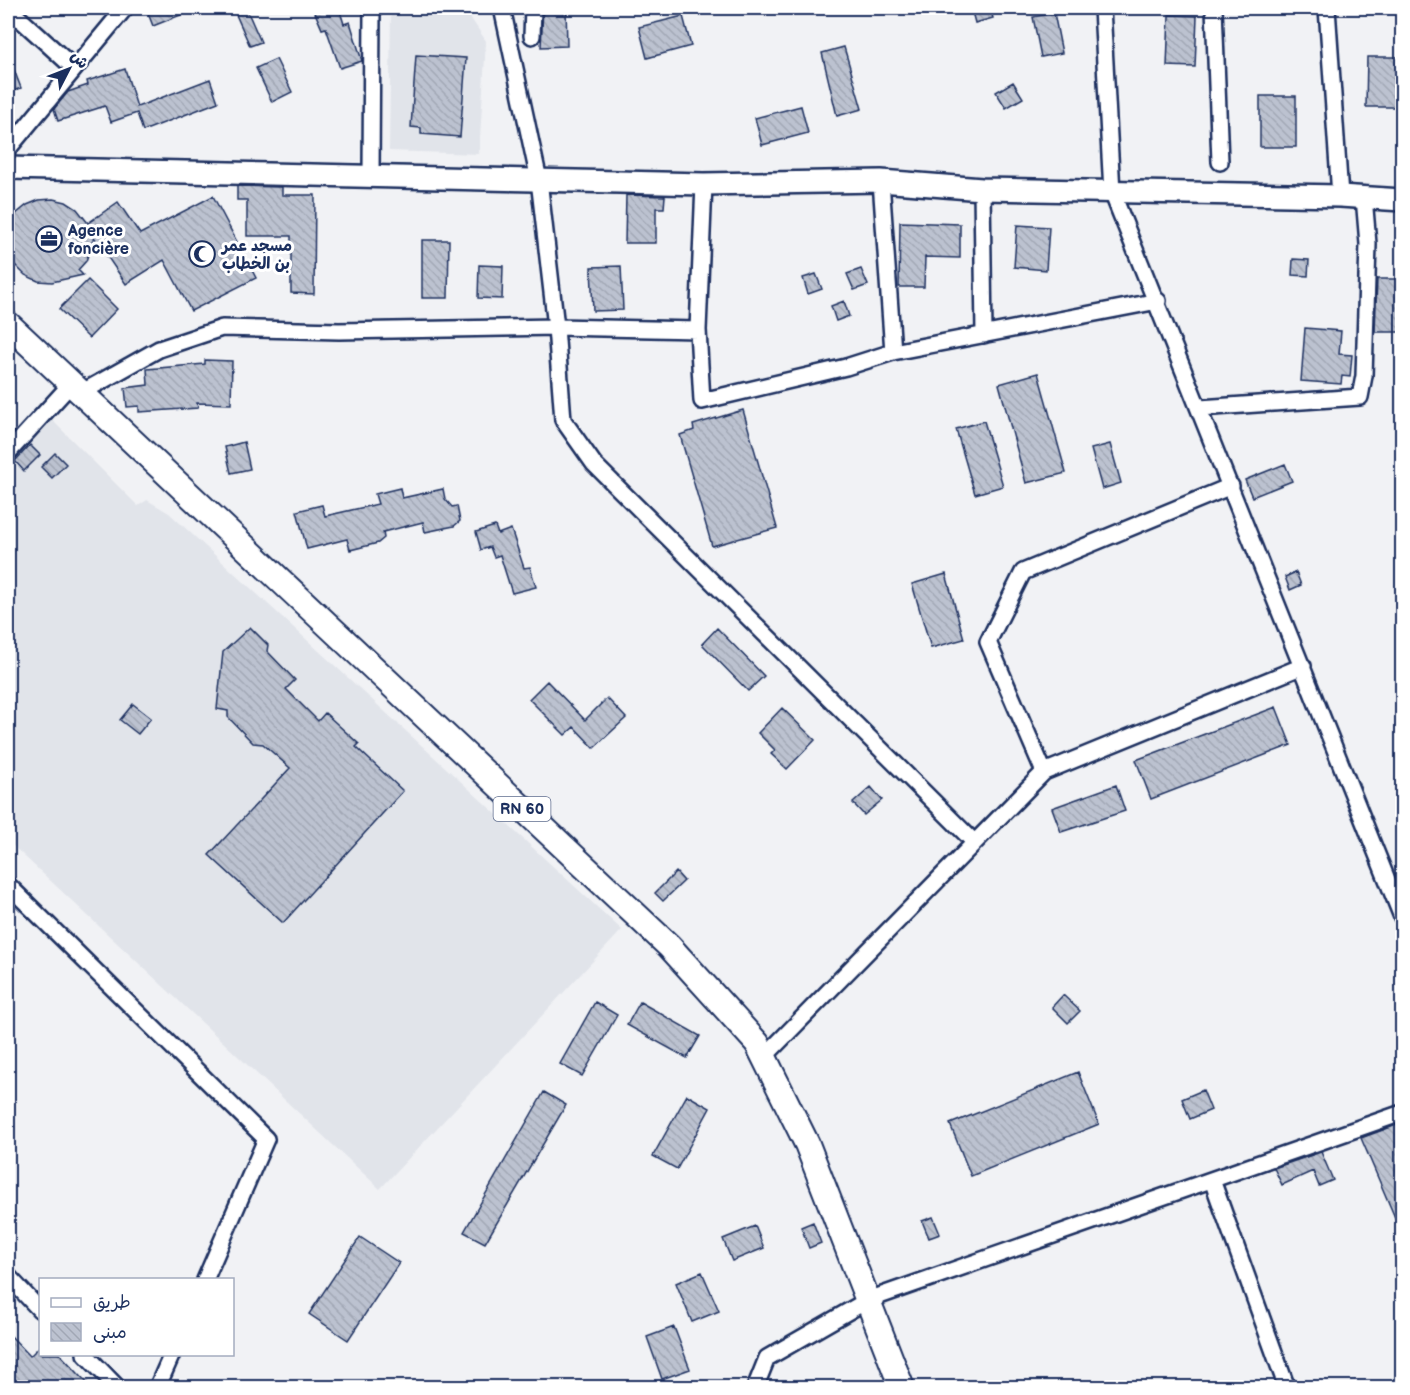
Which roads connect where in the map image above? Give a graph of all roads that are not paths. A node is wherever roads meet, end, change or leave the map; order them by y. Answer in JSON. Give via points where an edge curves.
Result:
{"nodes":[{"id":1,"x":8,"y":8,"type":"edge"},
{"id":2,"x":125,"y":8,"type":"edge"},
{"id":3,"x":372,"y":8,"type":"edge"},
{"id":4,"x":502,"y":8,"type":"edge"},
{"id":5,"x":533,"y":8,"type":"edge"},
{"id":6,"x":1102,"y":8,"type":"edge"},
{"id":7,"x":1214,"y":8,"type":"edge"},
{"id":8,"x":1327,"y":8,"type":"edge"},
{"id":9,"x":532,"y":36,"type":"dead end"},
{"id":10,"x":74,"y":68,"type":"junction"},
{"id":11,"x":9,"y":144,"type":"edge"},
{"id":12,"x":1220,"y":162,"type":"dead end"},
{"id":13,"x":8,"y":168,"type":"edge"},
{"id":14,"x":371,"y":175,"type":"junction"},
{"id":15,"x":539,"y":180,"type":"junction"},
{"id":16,"x":881,"y":181,"type":"junction"},
{"id":17,"x":704,"y":184,"type":"junction"},
{"id":18,"x":982,"y":189,"type":"junction"},
{"id":19,"x":1112,"y":192,"type":"junction"},
{"id":20,"x":1340,"y":196,"type":"junction"},
{"id":21,"x":1364,"y":197,"type":"junction"},
{"id":22,"x":1402,"y":200,"type":"edge"},
{"id":23,"x":1158,"y":301,"type":"junction"},
{"id":24,"x":8,"y":324,"type":"edge"},
{"id":25,"x":556,"y":327,"type":"junction"},
{"id":26,"x":698,"y":330,"type":"junction"},
{"id":27,"x":984,"y":336,"type":"junction"},
{"id":28,"x":893,"y":352,"type":"junction"},
{"id":29,"x":75,"y":389,"type":"junction"},
{"id":30,"x":1200,"y":408,"type":"junction"},
{"id":31,"x":8,"y":453,"type":"edge"},
{"id":32,"x":1231,"y":486,"type":"junction"},
{"id":33,"x":1303,"y":666,"type":"junction"},
{"id":34,"x":1044,"y":772,"type":"junction"},
{"id":35,"x":974,"y":842,"type":"junction"},
{"id":36,"x":8,"y":885,"type":"edge"},
{"id":37,"x":1402,"y":918,"type":"edge"},
{"id":38,"x":764,"y":1057,"type":"junction"},
{"id":39,"x":1402,"y":1113,"type":"edge"},
{"id":40,"x":1212,"y":1180,"type":"junction"},
{"id":41,"x":8,"y":1276,"type":"edge"},
{"id":42,"x":206,"y":1278,"type":"edge"},
{"id":43,"x":868,"y":1300,"type":"junction"},
{"id":44,"x":39,"y":1309,"type":"edge"},
{"id":45,"x":87,"y":1356,"type":"edge"},
{"id":46,"x":171,"y":1356,"type":"edge"},
{"id":47,"x":118,"y":1388,"type":"edge"},
{"id":48,"x":157,"y":1388,"type":"edge"},
{"id":49,"x":755,"y":1388,"type":"edge"},
{"id":50,"x":902,"y":1388,"type":"edge"},
{"id":51,"x":1287,"y":1388,"type":"edge"}],
"edges":[{"from":1,"to":10,"type":"street"},
{"from":2,"to":10,"type":"street"},
{"from":3,"to":14,"type":"street"},
{"from":4,"to":15,"type":"street"},
{"from":5,"to":9,"type":"street"},
{"from":6,"to":19,"type":"street"},
{"from":7,"to":12,"type":"street"},
{"from":8,"to":20,"type":"street"},
{"from":10,"to":11,"type":"street"},
{"from":13,"to":14,"type":"main road"},
{"from":14,"to":15,"type":"main road"},
{"from":15,"to":17,"type":"main road"},
{"from":15,"to":25,"type":"street"},
{"from":16,"to":17,"type":"main road"},
{"from":16,"to":18,"type":"main road"},
{"from":16,"to":28,"type":"street"},
{"from":17,"to":26,"type":"street"},
{"from":18,"to":19,"type":"main road"},
{"from":18,"to":27,"type":"street"},
{"from":19,"to":20,"type":"main road"},
{"from":19,"to":23,"type":"street"},
{"from":20,"to":21,"type":"main road"},
{"from":21,"to":22,"type":"main road"},
{"from":21,"to":30,"type":"street","via":[[1368,244],[1360,397]]},
{"from":23,"to":27,"type":"street"},
{"from":23,"to":30,"type":"street"},
{"from":24,"to":29,"type":"main road","number":"RN 60"},
{"from":25,"to":26,"type":"street"},
{"from":25,"to":29,"type":"street","via":[[339,331],[222,328],[159,349]]},
{"from":25,"to":35,"type":"street","via":[[563,420],[594,464]]},
{"from":26,"to":28,"type":"street","via":[[702,401]]},
{"from":27,"to":28,"type":"street"},
{"from":29,"to":31,"type":"street"},
{"from":29,"to":38,"type":"main road","number":"RN 60","via":[[669,946],[757,1043]]},
{"from":30,"to":32,"type":"street"},
{"from":32,"to":33,"type":"street"},
{"from":32,"to":34,"type":"street","via":[[1023,572],[988,642]]},
{"from":33,"to":34,"type":"street"},
{"from":33,"to":37,"type":"street"},
{"from":34,"to":35,"type":"street"},
{"from":35,"to":38,"type":"street"},
{"from":36,"to":42,"type":"street","via":[[266,1139]]},
{"from":38,"to":43,"type":"main road","number":"RN 60","via":[[807,1144]]},
{"from":39,"to":40,"type":"street"},
{"from":40,"to":43,"type":"street"},
{"from":40,"to":51,"type":"street"},
{"from":41,"to":44,"type":"street"},
{"from":43,"to":49,"type":"street","via":[[767,1358]]},
{"from":43,"to":50,"type":"main road","number":"RN 60"},
{"from":45,"to":47,"type":"street"},
{"from":46,"to":48,"type":"street"}]}
